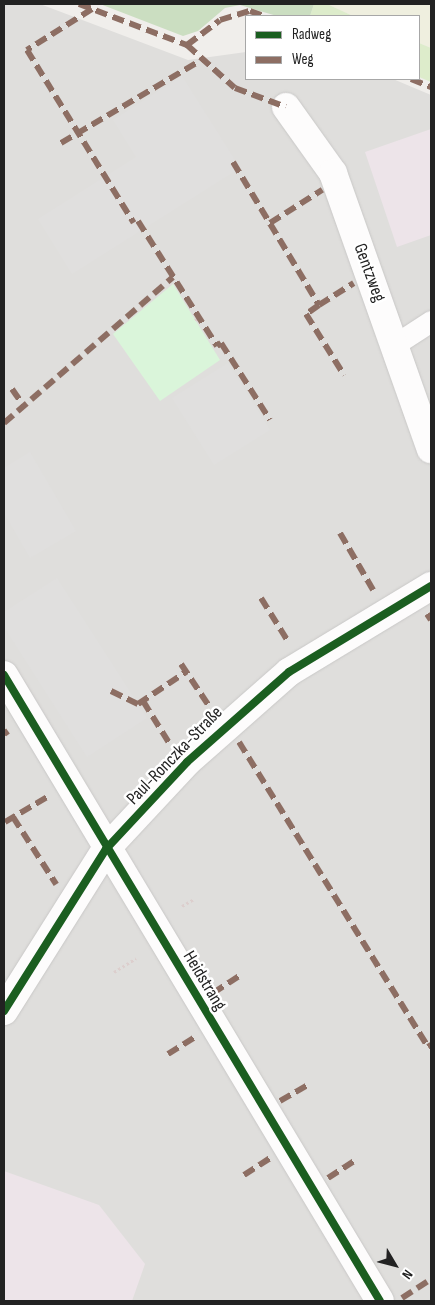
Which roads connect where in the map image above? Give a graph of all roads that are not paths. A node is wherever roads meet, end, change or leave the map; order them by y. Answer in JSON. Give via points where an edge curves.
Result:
{"nodes":[{"id":1,"x":286,"y":107,"type":"dead end"},
{"id":2,"x":431,"y":321,"type":"edge"},
{"id":3,"x":394,"y":345,"type":"junction"},
{"id":4,"x":431,"y":450,"type":"edge"},
{"id":5,"x":431,"y":586,"type":"edge"},
{"id":6,"x":4,"y":675,"type":"edge"},
{"id":7,"x":106,"y":848,"type":"junction"},
{"id":8,"x":4,"y":1012,"type":"edge"},
{"id":9,"x":380,"y":1301,"type":"edge"}],
"edges":[{"from":1,"to":3,"type":"street","name":"Gentzweg","via":[[334,173]]},
{"from":2,"to":3,"type":"lane"},
{"from":3,"to":4,"type":"street","name":"Gentzweg"},
{"from":5,"to":7,"type":"street","name":"Paul-Ronczka-Straße","via":[[289,672],[187,762]]},
{"from":6,"to":7,"type":"street","name":"Heidstrang"},
{"from":7,"to":8,"type":"street","name":"Paul-Ronczka-Straße","via":[[30,964]]},
{"from":7,"to":9,"type":"street","name":"Heidstrang"}]}
